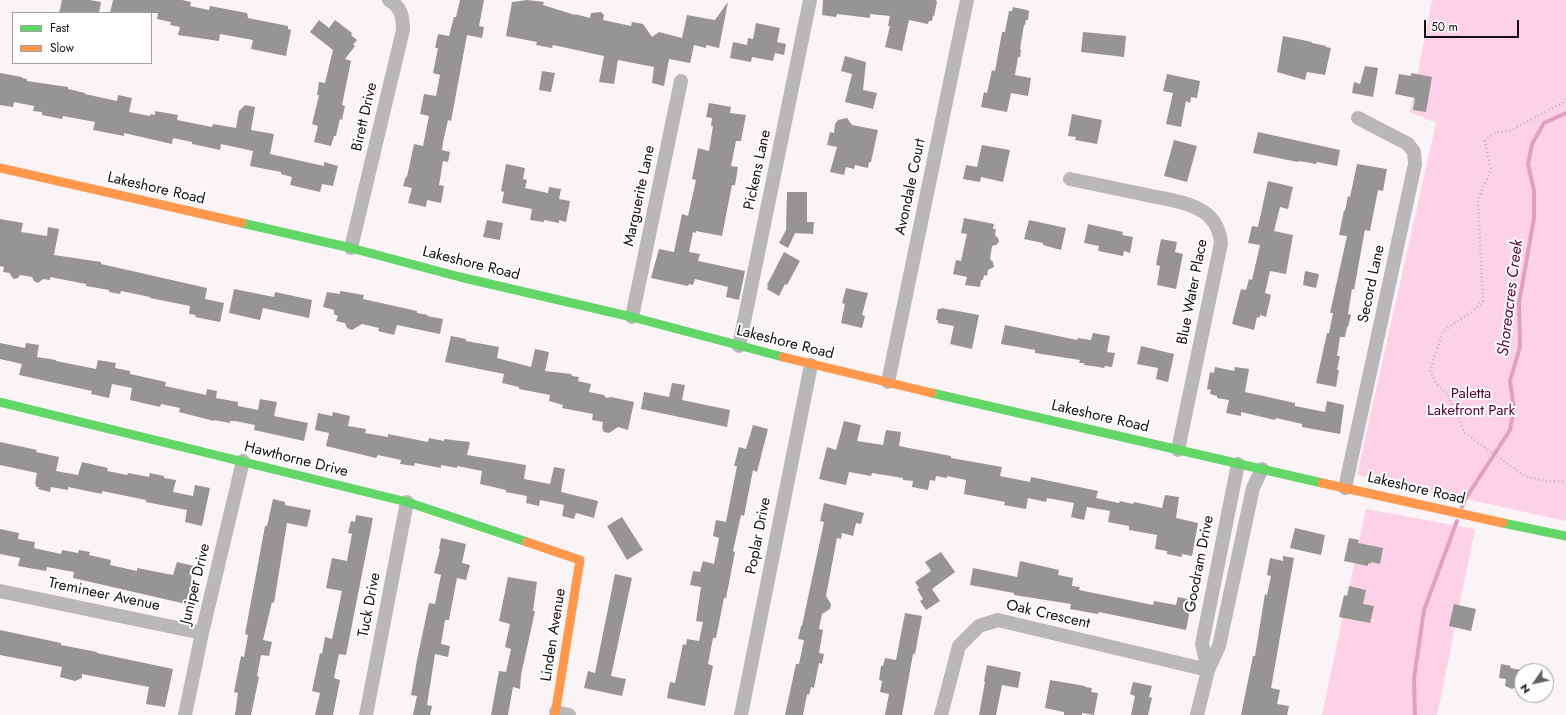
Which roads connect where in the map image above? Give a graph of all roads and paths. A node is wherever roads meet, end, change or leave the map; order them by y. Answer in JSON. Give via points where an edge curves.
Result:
{"nodes":[{"id":1,"x":389,"y":0,"type":"edge"},
{"id":2,"x":810,"y":0,"type":"edge"},
{"id":3,"x":967,"y":0,"type":"edge"},
{"id":4,"x":682,"y":81,"type":"dead end"},
{"id":5,"x":1566,"y":99,"type":"edge"},
{"id":6,"x":1358,"y":118,"type":"dead end"},
{"id":7,"x":0,"y":168,"type":"edge"},
{"id":8,"x":1070,"y":179,"type":"dead end"},
{"id":9,"x":351,"y":248,"type":"junction"},
{"id":10,"x":632,"y":317,"type":"junction"},
{"id":11,"x":739,"y":346,"type":"junction"},
{"id":12,"x":811,"y":365,"type":"junction"},
{"id":13,"x":888,"y":382,"type":"junction"},
{"id":14,"x":0,"y":402,"type":"edge"},
{"id":15,"x":1178,"y":450,"type":"junction"},
{"id":16,"x":243,"y":461,"type":"junction"},
{"id":17,"x":1238,"y":464,"type":"junction"},
{"id":18,"x":1262,"y":468,"type":"junction"},
{"id":19,"x":1566,"y":482,"type":"edge"},
{"id":20,"x":1345,"y":488,"type":"junction"},
{"id":21,"x":407,"y":502,"type":"junction"},
{"id":22,"x":1566,"y":536,"type":"edge"},
{"id":23,"x":580,"y":560,"type":"joint"},
{"id":24,"x":0,"y":591,"type":"edge"},
{"id":25,"x":202,"y":633,"type":"junction"},
{"id":26,"x":1208,"y":670,"type":"junction"},
{"id":27,"x":560,"y":714,"type":"edge"},
{"id":28,"x":185,"y":715,"type":"edge"},
{"id":29,"x":366,"y":715,"type":"edge"},
{"id":30,"x":741,"y":715,"type":"edge"},
{"id":31,"x":941,"y":715,"type":"edge"},
{"id":32,"x":1197,"y":715,"type":"edge"}],
"edges":[{"from":1,"to":9,"type":"street","name":"Birett Drive","via":[[396,4],[402,15],[403,30]]},
{"from":2,"to":11,"type":"street","name":"Pickens Lane"},
{"from":3,"to":13,"type":"street","name":"Avondale Court"},
{"from":4,"to":10,"type":"street","name":"Marguerite Lane"},
{"from":5,"to":19,"type":"path","via":[[1510,131],[1498,132],[1485,141],[1491,170],[1478,200],[1483,301],[1443,331],[1430,371],[1437,384],[1447,394],[1465,433],[1526,477]]},
{"from":6,"to":20,"type":"street","name":"Secord Lane","via":[[1408,144],[1414,152],[1415,164]]},
{"from":7,"to":9,"type":"main road","name":"Lakeshore Road"},
{"from":8,"to":15,"type":"street","name":"Blue Water Place","via":[[1196,208],[1208,215],[1220,234],[1221,243]]},
{"from":9,"to":10,"type":"main road","name":"Lakeshore Road","via":[[460,277]]},
{"from":10,"to":11,"type":"main road","name":"Lakeshore Road"},
{"from":11,"to":12,"type":"main road","name":"Lakeshore Road"},
{"from":12,"to":13,"type":"main road","name":"Lakeshore Road"},
{"from":12,"to":30,"type":"street","name":"Poplar Drive"},
{"from":13,"to":15,"type":"main road","name":"Lakeshore Road"},
{"from":14,"to":16,"type":"main road","name":"Hawthorne Drive"},
{"from":15,"to":17,"type":"main road","name":"Lakeshore Road"},
{"from":16,"to":21,"type":"main road","name":"Hawthorne Drive"},
{"from":16,"to":25,"type":"street","name":"Juniper Drive"},
{"from":17,"to":18,"type":"main road","name":"Lakeshore Road"},
{"from":17,"to":26,"type":"street","name":"Goodram Drive","via":[[1202,644]]},
{"from":18,"to":20,"type":"main road","name":"Lakeshore Road"},
{"from":18,"to":26,"type":"street","name":"Goodram Drive","via":[[1253,488],[1219,646]]},
{"from":20,"to":22,"type":"main road","name":"Lakeshore Road"},
{"from":21,"to":23,"type":"main road","name":"Hawthorne Drive"},
{"from":21,"to":29,"type":"street","name":"Tuck Drive"},
{"from":23,"to":27,"type":"main road","name":"Linden Avenue"},
{"from":24,"to":25,"type":"street","name":"Tremineer Avenue"},
{"from":25,"to":28,"type":"street","name":"Juniper Drive"},
{"from":26,"to":31,"type":"street","name":"Oak Crescent","via":[[998,620],[978,626],[959,646]]},
{"from":26,"to":32,"type":"street","name":"Goodram Drive"}]}
